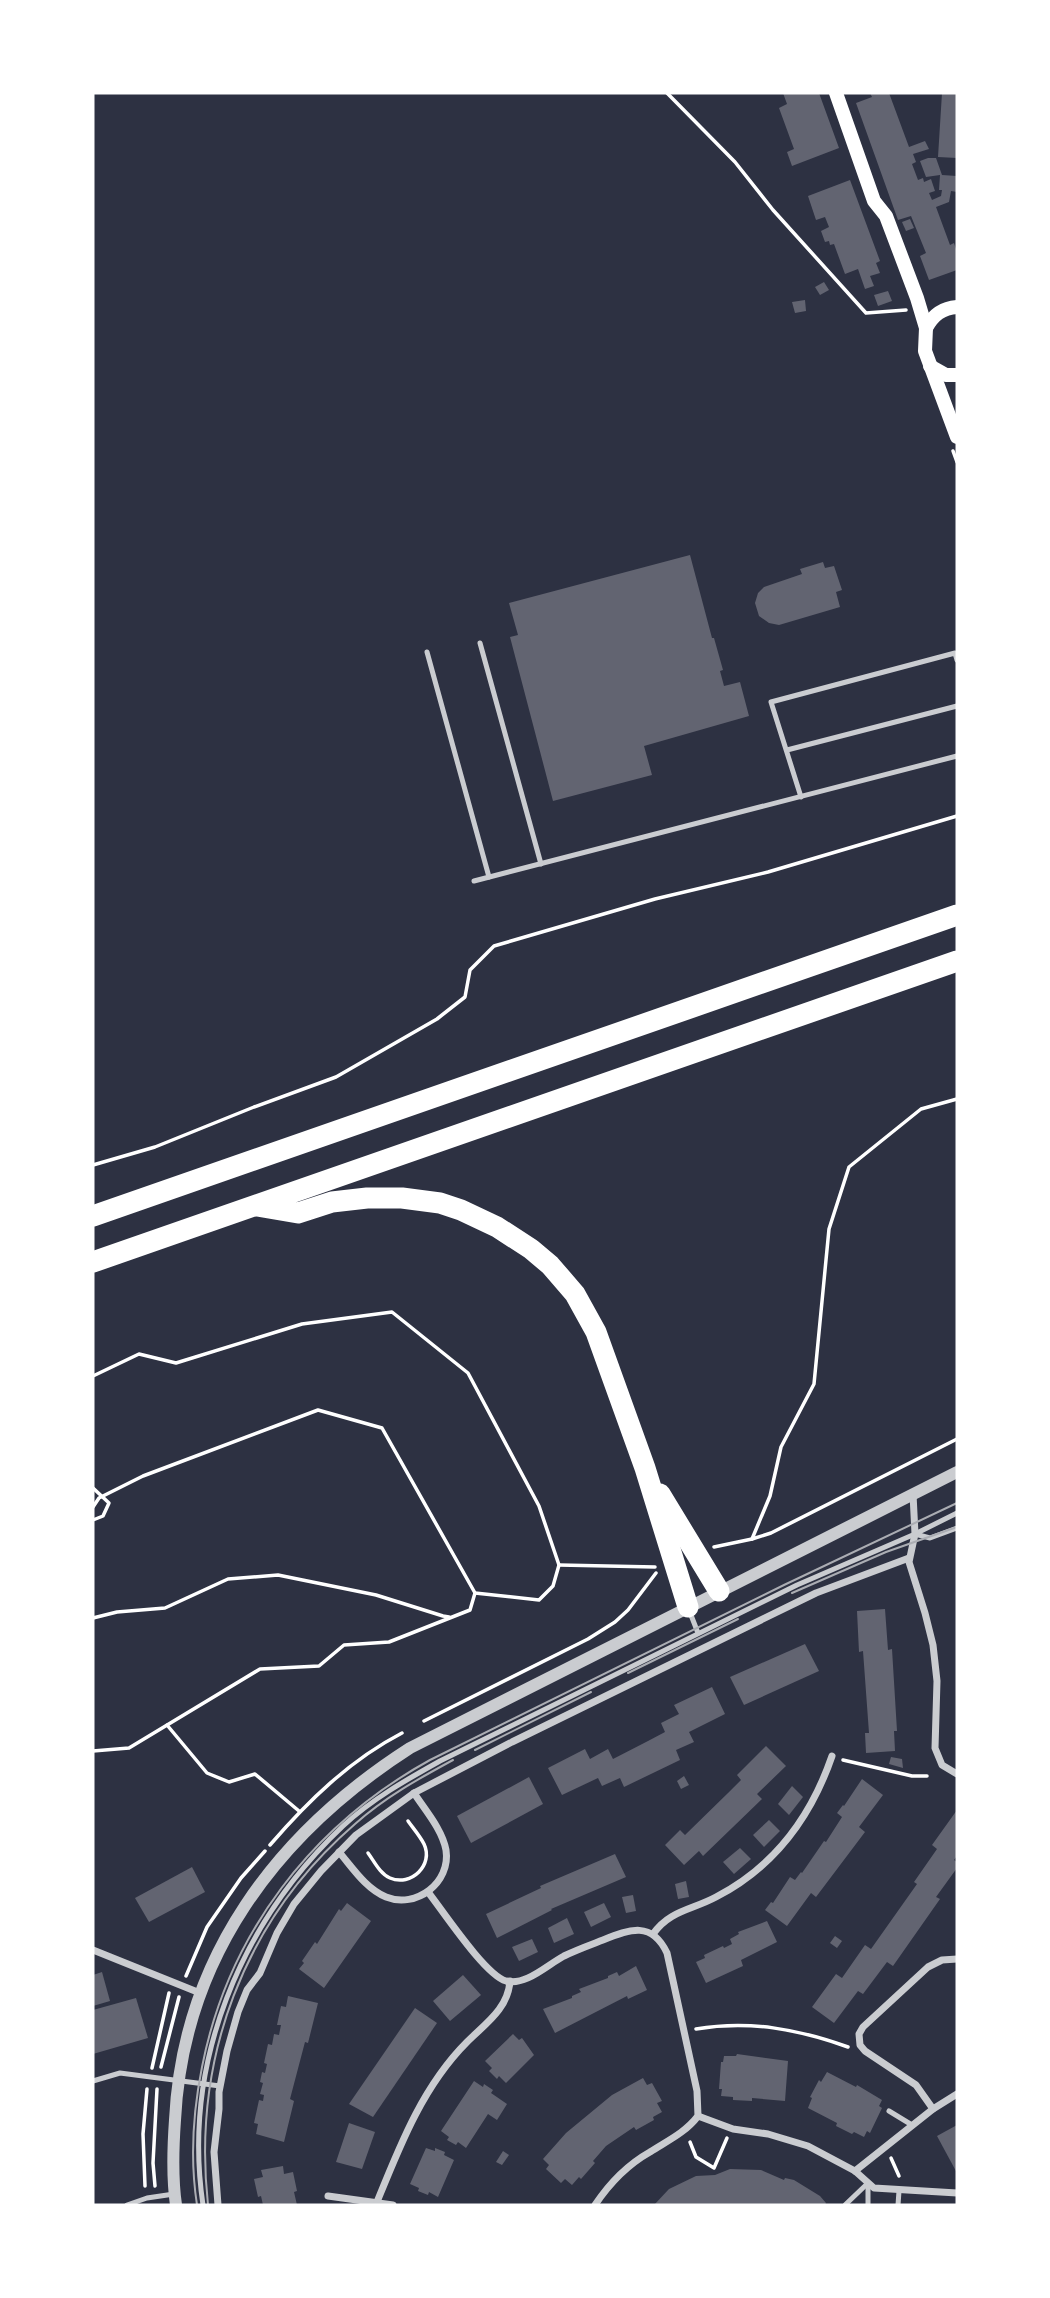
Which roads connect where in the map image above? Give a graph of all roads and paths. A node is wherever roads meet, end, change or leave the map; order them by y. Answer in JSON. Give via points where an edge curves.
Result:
{"nodes":[{"id":1,"x":667,"y":93,"type":"edge"},
{"id":2,"x":836,"y":93,"type":"edge"},
{"id":3,"x":957,"y":307,"type":"edge"},
{"id":4,"x":905,"y":311,"type":"dead end"},
{"id":5,"x":926,"y":328,"type":"junction"},
{"id":6,"x":930,"y":366,"type":"junction"},
{"id":7,"x":957,"y":375,"type":"edge"},
{"id":8,"x":957,"y":437,"type":"edge"},
{"id":9,"x":480,"y":643,"type":"dead end"},
{"id":10,"x":427,"y":652,"type":"dead end"},
{"id":11,"x":957,"y":660,"type":"edge"},
{"id":12,"x":957,"y":706,"type":"edge"},
{"id":13,"x":787,"y":750,"type":"junction"},
{"id":14,"x":957,"y":757,"type":"edge"},
{"id":15,"x":801,"y":797,"type":"junction"},
{"id":16,"x":957,"y":816,"type":"edge"},
{"id":17,"x":541,"y":863,"type":"junction"},
{"id":18,"x":489,"y":877,"type":"junction"},
{"id":19,"x":474,"y":881,"type":"dead end"},
{"id":20,"x":957,"y":915,"type":"edge"},
{"id":21,"x":957,"y":961,"type":"edge"},
{"id":22,"x":957,"y":1099,"type":"edge"},
{"id":23,"x":93,"y":1166,"type":"edge"},
{"id":24,"x":255,"y":1206,"type":"junction"},
{"id":25,"x":93,"y":1216,"type":"edge"},
{"id":26,"x":93,"y":1262,"type":"edge"},
{"id":27,"x":93,"y":1376,"type":"edge"},
{"id":28,"x":957,"y":1439,"type":"edge"},
{"id":29,"x":645,"y":1468,"type":"junction"},
{"id":30,"x":957,"y":1472,"type":"edge"},
{"id":31,"x":93,"y":1488,"type":"edge"},
{"id":32,"x":913,"y":1493,"type":"junction"},
{"id":33,"x":103,"y":1496,"type":"junction"},
{"id":34,"x":93,"y":1507,"type":"edge"},
{"id":35,"x":957,"y":1513,"type":"edge"},
{"id":36,"x":93,"y":1520,"type":"edge"},
{"id":37,"x":957,"y":1528,"type":"edge"},
{"id":38,"x":915,"y":1534,"type":"junction"},
{"id":39,"x":752,"y":1539,"type":"junction"},
{"id":40,"x":703,"y":1549,"type":"dead end"},
{"id":41,"x":909,"y":1558,"type":"junction"},
{"id":42,"x":559,"y":1565,"type":"junction"},
{"id":43,"x":664,"y":1567,"type":"dead end"},
{"id":44,"x":719,"y":1591,"type":"junction"},
{"id":45,"x":475,"y":1592,"type":"junction"},
{"id":46,"x":688,"y":1606,"type":"junction"},
{"id":47,"x":453,"y":1617,"type":"junction"},
{"id":48,"x":93,"y":1618,"type":"edge"},
{"id":49,"x":698,"y":1633,"type":"junction"},
{"id":50,"x":167,"y":1725,"type":"junction"},
{"id":51,"x":93,"y":1751,"type":"edge"},
{"id":52,"x":832,"y":1756,"type":"joint"},
{"id":53,"x":957,"y":1774,"type":"edge"},
{"id":54,"x":927,"y":1776,"type":"dead end"},
{"id":55,"x":414,"y":1793,"type":"junction"},
{"id":56,"x":299,"y":1811,"type":"dead end"},
{"id":57,"x":408,"y":1821,"type":"dead end"},
{"id":58,"x":339,"y":1852,"type":"junction"},
{"id":59,"x":368,"y":1853,"type":"dead end"},
{"id":60,"x":428,"y":1892,"type":"junction"},
{"id":61,"x":653,"y":1934,"type":"junction"},
{"id":62,"x":93,"y":1951,"type":"edge"},
{"id":63,"x":957,"y":1959,"type":"edge"},
{"id":64,"x":510,"y":1981,"type":"junction"},
{"id":65,"x":169,"y":1992,"type":"dead end"},
{"id":66,"x":200,"y":1993,"type":"junction"},
{"id":67,"x":696,"y":2029,"type":"dead end"},
{"id":68,"x":869,"y":2055,"type":"junction"},
{"id":69,"x":150,"y":2077,"type":"junction"},
{"id":70,"x":93,"y":2081,"type":"edge"},
{"id":71,"x":178,"y":2081,"type":"junction"},
{"id":72,"x":204,"y":2084,"type":"junction"},
{"id":73,"x":220,"y":2086,"type":"junction"},
{"id":74,"x":957,"y":2094,"type":"edge"},
{"id":75,"x":933,"y":2109,"type":"junction"},
{"id":76,"x":889,"y":2111,"type":"dead end"},
{"id":77,"x":698,"y":2116,"type":"junction"},
{"id":78,"x":912,"y":2125,"type":"junction"},
{"id":79,"x":690,"y":2142,"type":"dead end"},
{"id":80,"x":886,"y":2146,"type":"junction"},
{"id":81,"x":723,"y":2151,"type":"dead end"},
{"id":82,"x":714,"y":2168,"type":"junction"},
{"id":83,"x":855,"y":2171,"type":"junction"},
{"id":84,"x":715,"y":2175,"type":"dead end"},
{"id":85,"x":868,"y":2183,"type":"junction"},
{"id":86,"x":898,"y":2191,"type":"junction"},
{"id":87,"x":957,"y":2193,"type":"edge"},
{"id":88,"x":328,"y":2196,"type":"dead end"},
{"id":89,"x":147,"y":2198,"type":"junction"},
{"id":90,"x":175,"y":2200,"type":"edge"},
{"id":91,"x":377,"y":2202,"type":"junction"},
{"id":92,"x":127,"y":2205,"type":"edge"},
{"id":93,"x":203,"y":2205,"type":"edge"},
{"id":94,"x":218,"y":2205,"type":"edge"},
{"id":95,"x":393,"y":2205,"type":"edge"},
{"id":96,"x":595,"y":2205,"type":"edge"},
{"id":97,"x":845,"y":2205,"type":"edge"},
{"id":98,"x":868,"y":2205,"type":"edge"},
{"id":99,"x":898,"y":2205,"type":"edge"}],
"edges":[{"from":1,"to":4,"type":"path","via":[[735,162],[866,313]]},
{"from":2,"to":5,"type":"main road"},
{"from":3,"to":5,"type":"main road","via":[[939,312]]},
{"from":5,"to":6,"type":"main road"},
{"from":6,"to":7,"type":"main road"},
{"from":6,"to":8,"type":"main road"},
{"from":9,"to":17,"type":"lane"},
{"from":10,"to":18,"type":"lane"},
{"from":11,"to":13,"type":"lane","via":[[955,653],[771,702]]},
{"from":12,"to":13,"type":"lane"},
{"from":13,"to":15,"type":"lane"},
{"from":14,"to":15,"type":"lane"},
{"from":15,"to":17,"type":"lane"},
{"from":16,"to":23,"type":"path","via":[[494,946],[470,970],[465,997],[438,1019],[336,1077]]},
{"from":17,"to":18,"type":"lane"},
{"from":18,"to":19,"type":"lane"},
{"from":20,"to":25,"type":"highway"},
{"from":21,"to":24,"type":"highway"},
{"from":22,"to":39,"type":"path","via":[[921,1109],[849,1167],[829,1229],[814,1384],[781,1447],[770,1496]]},
{"from":24,"to":26,"type":"highway"},
{"from":24,"to":29,"type":"highway","via":[[298,1213],[332,1202],[367,1198],[421,1200],[461,1210],[517,1239],[550,1265],[586,1312]]},
{"from":27,"to":42,"type":"path","via":[[139,1354],[176,1363],[302,1324],[392,1312],[468,1373],[539,1506]]},
{"from":28,"to":39,"type":"path"},
{"from":29,"to":44,"type":"highway"},
{"from":29,"to":46,"type":"highway"},
{"from":30,"to":32,"type":"street"},
{"from":31,"to":33,"type":"path"},
{"from":32,"to":38,"type":"street"},
{"from":32,"to":44,"type":"street"},
{"from":33,"to":34,"type":"path"},
{"from":33,"to":36,"type":"path","via":[[108,1503],[103,1516]]},
{"from":33,"to":45,"type":"path","via":[[142,1476],[318,1410],[382,1428]]},
{"from":35,"to":38,"type":"lane"},
{"from":37,"to":38,"type":"lane","via":[[930,1538]]},
{"from":38,"to":41,"type":"street"},
{"from":38,"to":49,"type":"lane"},
{"from":39,"to":40,"type":"path"},
{"from":41,"to":53,"type":"street","via":[[933,1645],[937,1755],[942,1765]]},
{"from":41,"to":55,"type":"street","via":[[816,1593]]},
{"from":42,"to":43,"type":"path"},
{"from":42,"to":45,"type":"path","via":[[553,1587],[539,1600]]},
{"from":44,"to":46,"type":"street"},
{"from":45,"to":47,"type":"path","via":[[470,1610]]},
{"from":46,"to":49,"type":"lane"},
{"from":46,"to":66,"type":"street","via":[[428,1738],[370,1773],[325,1811],[264,1877],[217,1952]]},
{"from":47,"to":48,"type":"path","via":[[278,1575],[228,1579],[165,1608]]},
{"from":47,"to":50,"type":"path","via":[[389,1642],[344,1646],[319,1666],[260,1669]]},
{"from":49,"to":72,"type":"lane","via":[[440,1760],[385,1793],[343,1827],[302,1868],[265,1918],[222,2008]]},
{"from":50,"to":51,"type":"path","via":[[129,1748]]},
{"from":50,"to":56,"type":"path","via":[[207,1773],[229,1782],[255,1774]]},
{"from":52,"to":54,"type":"path"},
{"from":52,"to":61,"type":"street","via":[[804,1816],[777,1853],[740,1883],[679,1912]]},
{"from":55,"to":58,"type":"street"},
{"from":55,"to":60,"type":"street","via":[[446,1850],[443,1874]]},
{"from":57,"to":59,"type":"path","via":[[426,1851],[424,1865],[414,1877],[392,1879]]},
{"from":58,"to":60,"type":"street","via":[[366,1884],[383,1896],[407,1900]]},
{"from":58,"to":73,"type":"street","via":[[294,1904],[247,1990]]},
{"from":60,"to":64,"type":"street","via":[[486,1966]]},
{"from":61,"to":64,"type":"street","via":[[636,1930],[619,1934],[526,1978]]},
{"from":61,"to":77,"type":"street","via":[[667,1953],[697,2091]]},
{"from":62,"to":66,"type":"street"},
{"from":63,"to":68,"type":"street","via":[[928,1967],[863,2027],[859,2042]]},
{"from":64,"to":91,"type":"street","via":[[501,2008],[454,2058],[416,2113]]},
{"from":65,"to":69,"type":"path"},
{"from":66,"to":71,"type":"street"},
{"from":67,"to":68,"type":"path","via":[[730,2025],[783,2028]]},
{"from":68,"to":75,"type":"street","via":[[916,2085]]},
{"from":69,"to":70,"type":"lane","via":[[120,2073]]},
{"from":69,"to":71,"type":"lane"},
{"from":69,"to":89,"type":"path","via":[[143,2141]]},
{"from":71,"to":72,"type":"lane"},
{"from":71,"to":90,"type":"street"},
{"from":72,"to":73,"type":"lane"},
{"from":72,"to":93,"type":"lane","via":[[199,2135]]},
{"from":73,"to":94,"type":"street","via":[[214,2152]]},
{"from":74,"to":75,"type":"street"},
{"from":75,"to":78,"type":"street"},
{"from":76,"to":78,"type":"lane"},
{"from":77,"to":83,"type":"street","via":[[733,2129],[788,2139]]},
{"from":77,"to":96,"type":"street","via":[[683,2132],[625,2170]]},
{"from":78,"to":80,"type":"street"},
{"from":79,"to":82,"type":"path","via":[[696,2157]]},
{"from":80,"to":83,"type":"street"},
{"from":80,"to":86,"type":"path","via":[[899,2176]]},
{"from":81,"to":82,"type":"path"},
{"from":82,"to":84,"type":"path"},
{"from":83,"to":85,"type":"street"},
{"from":85,"to":86,"type":"street"},
{"from":85,"to":97,"type":"lane"},
{"from":85,"to":98,"type":"lane"},
{"from":86,"to":87,"type":"street"},
{"from":86,"to":99,"type":"lane"},
{"from":88,"to":91,"type":"street"},
{"from":89,"to":90,"type":"lane"},
{"from":89,"to":92,"type":"lane"},
{"from":91,"to":95,"type":"street"}]}
